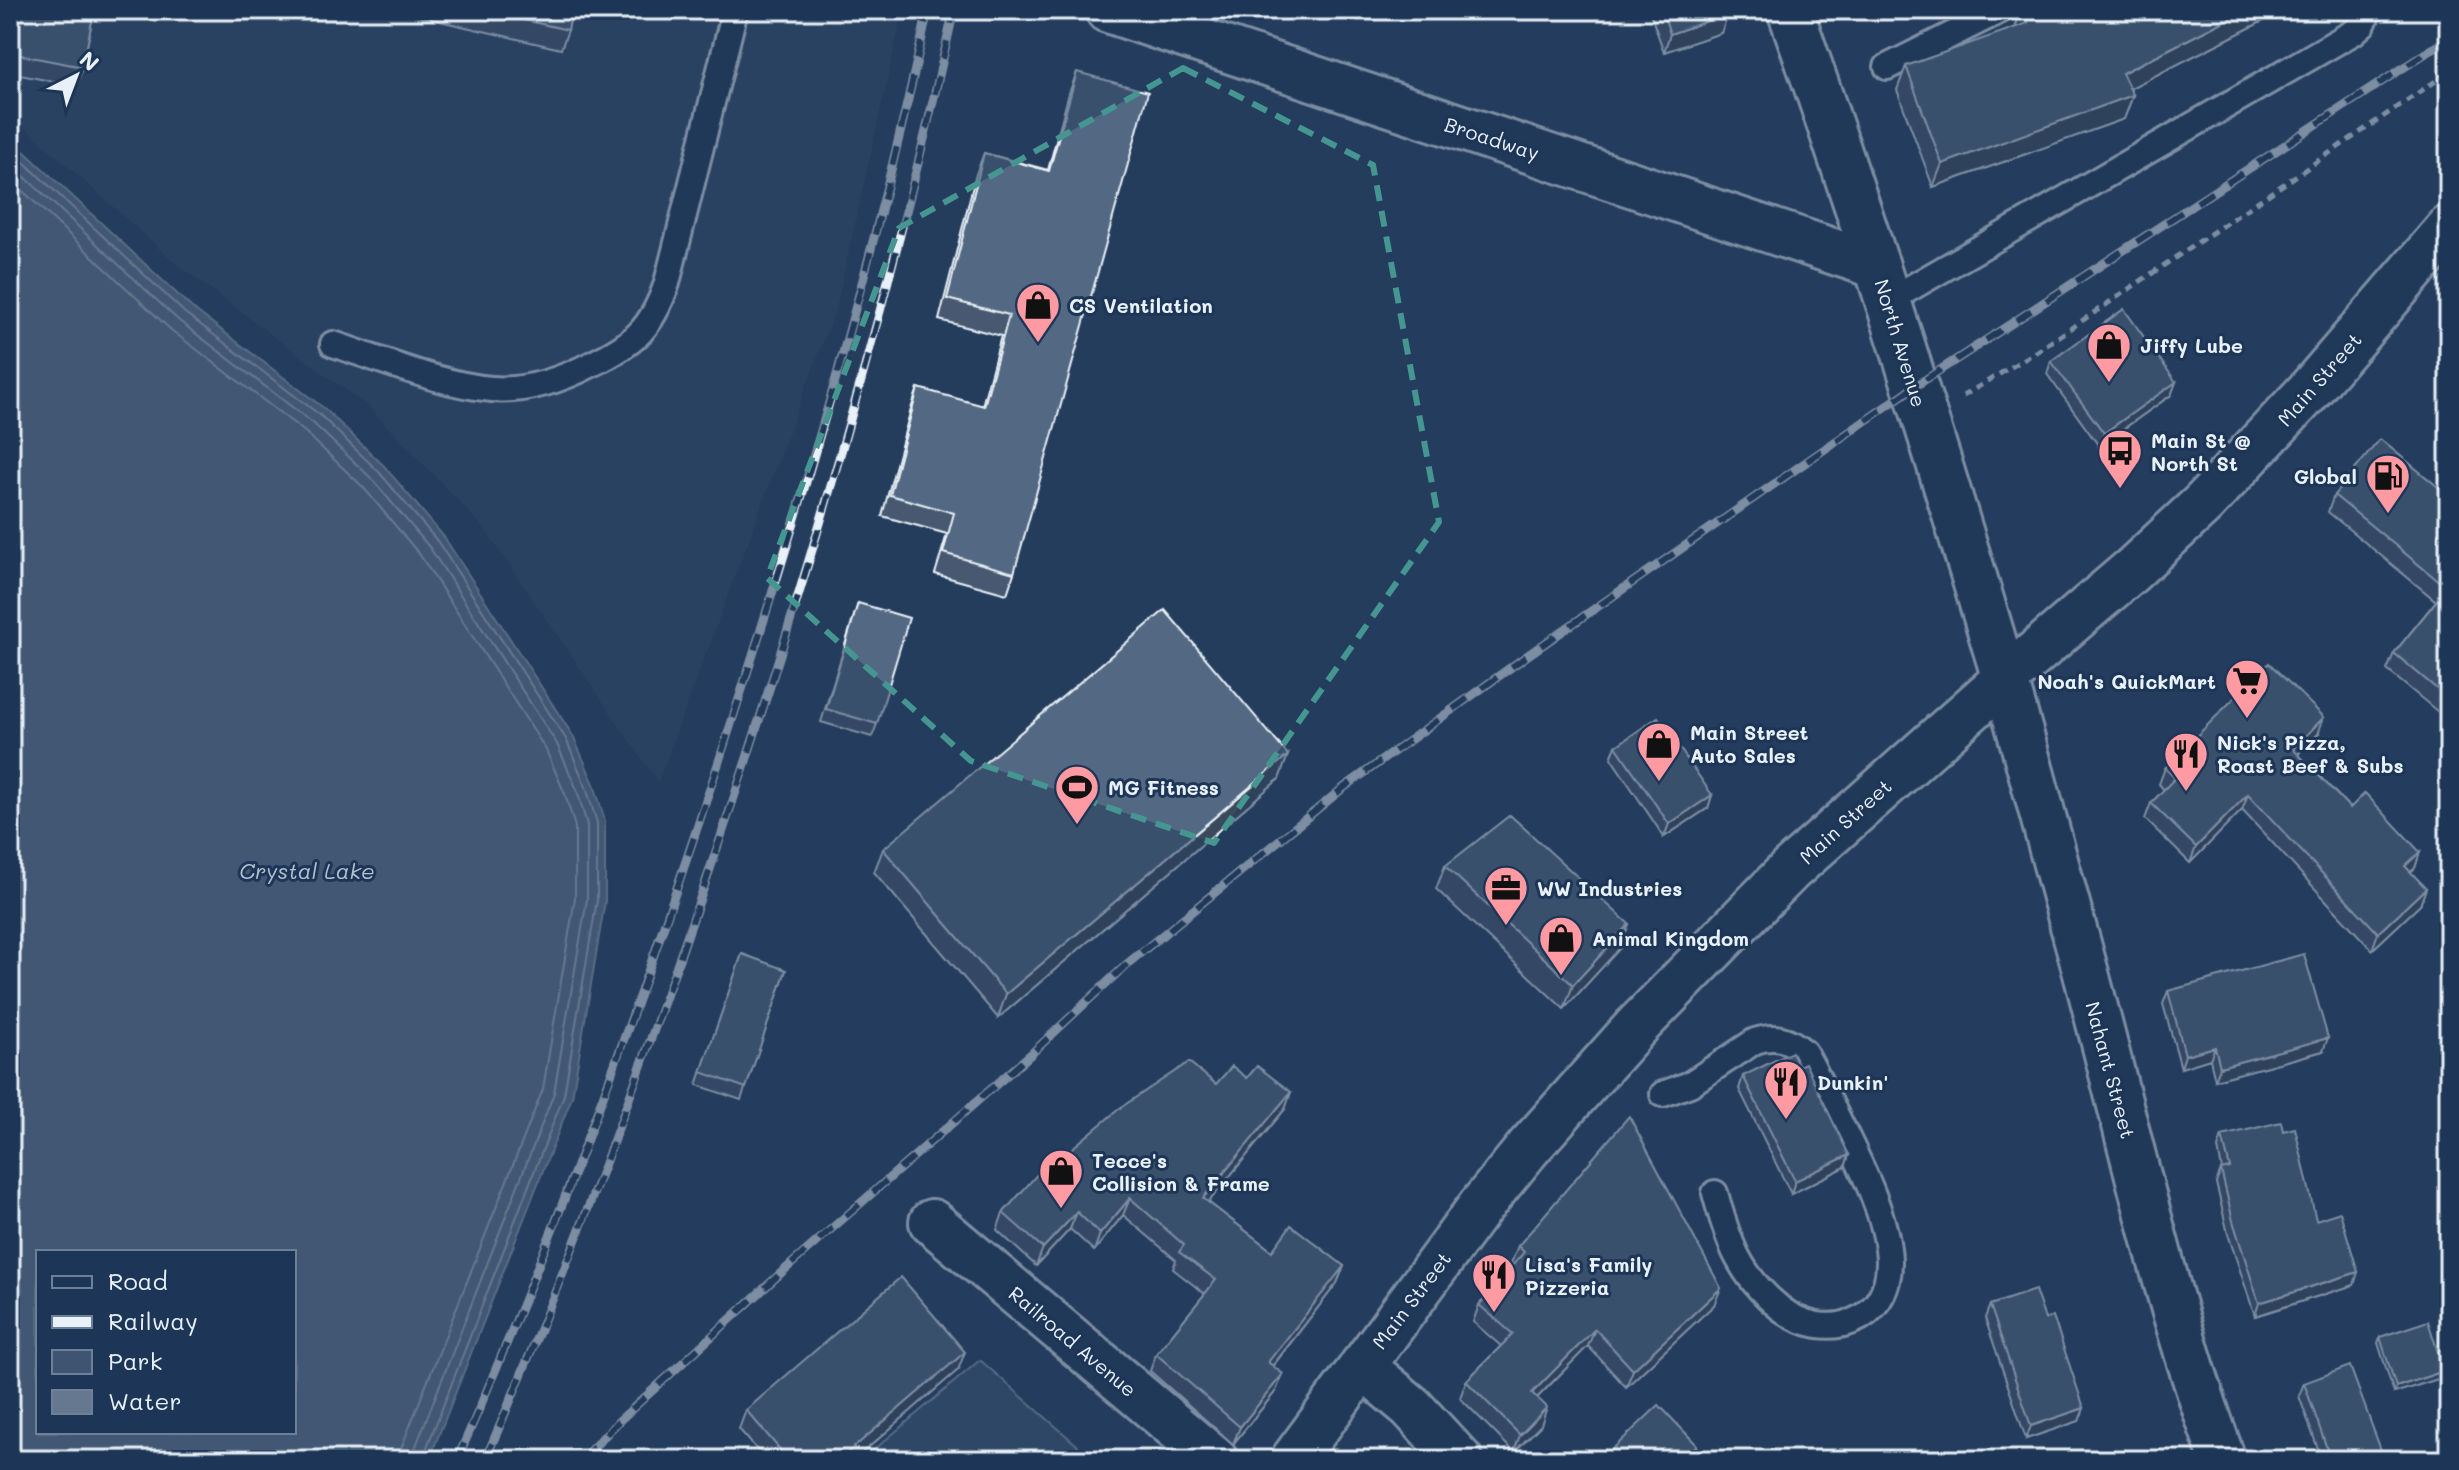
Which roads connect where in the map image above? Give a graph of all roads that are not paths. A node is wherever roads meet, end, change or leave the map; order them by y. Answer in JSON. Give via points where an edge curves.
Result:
{"nodes":[{"id":1,"x":735,"y":10,"type":"edge"},
{"id":2,"x":1108,"y":10,"type":"edge"},
{"id":3,"x":2001,"y":10,"type":"edge"},
{"id":4,"x":2369,"y":10,"type":"edge"},
{"id":5,"x":1799,"y":13,"type":"edge"},
{"id":6,"x":1887,"y":67,"type":"dead end"},
{"id":7,"x":2449,"y":228,"type":"edge"},
{"id":8,"x":1882,"y":283,"type":"junction"},
{"id":9,"x":333,"y":344,"type":"dead end"},
{"id":10,"x":2005,"y":679,"type":"junction"},
{"id":11,"x":1663,"y":1094,"type":"dead end"},
{"id":12,"x":1715,"y":1193,"type":"dead end"},
{"id":13,"x":932,"y":1222,"type":"dead end"},
{"id":14,"x":1362,"y":1366,"type":"junction"},
{"id":15,"x":1215,"y":1460,"type":"edge"},
{"id":16,"x":1293,"y":1460,"type":"edge"},
{"id":17,"x":1460,"y":1460,"type":"edge"},
{"id":18,"x":2223,"y":1460,"type":"edge"}],
"edges":[{"from":1,"to":9,"type":"lane","via":[[667,283],[659,307],[632,342],[546,383],[492,389],[450,382]]},
{"from":2,"to":8,"type":"main road","name":"Broadway"},
{"from":3,"to":6,"type":"lane"},
{"from":4,"to":8,"type":"lane","via":[[2354,32]]},
{"from":5,"to":8,"type":"main road","name":"North Avenue"},
{"from":7,"to":10,"type":"main road","name":"Main Street","via":[[2290,413],[2203,504]]},
{"from":8,"to":10,"type":"main road","name":"North Avenue"},
{"from":10,"to":14,"type":"main road","name":"Main Street","via":[[1790,870],[1636,1027],[1490,1195]]},
{"from":10,"to":18,"type":"main road","name":"Nahant Street","via":[[2158,1253]]},
{"from":11,"to":12,"type":"lane","via":[[1690,1084],[1755,1041],[1785,1039],[1804,1052],[1873,1195],[1889,1261],[1881,1298],[1851,1323],[1825,1326],[1797,1320],[1779,1308],[1742,1266]]},
{"from":13,"to":15,"type":"main road","name":"Railroad Avenue"},
{"from":14,"to":16,"type":"main road","name":"Main Street"},
{"from":14,"to":17,"type":"main road","via":[[1411,1407]]}]}
